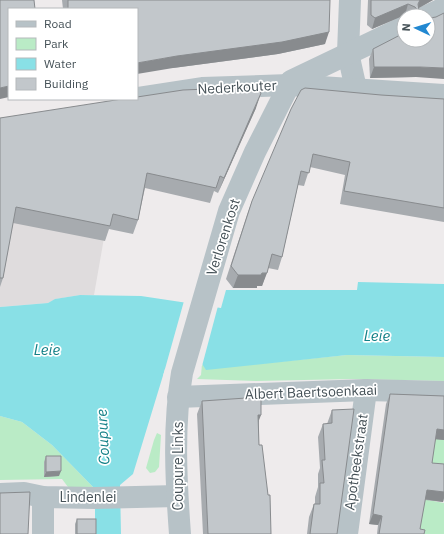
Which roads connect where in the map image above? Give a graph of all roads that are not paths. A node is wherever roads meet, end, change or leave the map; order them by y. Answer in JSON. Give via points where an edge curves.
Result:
{"nodes":[{"id":1,"x":350,"y":0,"type":"edge"},
{"id":2,"x":396,"y":31,"type":"edge"},
{"id":3,"x":348,"y":53,"type":"junction"},
{"id":4,"x":289,"y":84,"type":"junction"},
{"id":5,"x":356,"y":89,"type":"junction"},
{"id":6,"x":444,"y":95,"type":"edge"},
{"id":7,"x":138,"y":98,"type":"edge"},
{"id":8,"x":366,"y":390,"type":"junction"},
{"id":9,"x":444,"y":392,"type":"edge"},
{"id":10,"x":178,"y":397,"type":"junction"},
{"id":11,"x":0,"y":494,"type":"edge"},
{"id":12,"x":177,"y":496,"type":"junction"},
{"id":13,"x":43,"y":497,"type":"junction"},
{"id":14,"x":43,"y":534,"type":"edge"},
{"id":15,"x":180,"y":534,"type":"edge"},
{"id":16,"x":347,"y":534,"type":"edge"}],
"edges":[{"from":1,"to":3,"type":"street"},
{"from":2,"to":3,"type":"street"},
{"from":3,"to":4,"type":"street"},
{"from":3,"to":5,"type":"street"},
{"from":4,"to":5,"type":"street","name":"Nederkouter"},
{"from":4,"to":7,"type":"street","name":"Nederkouter","via":[[202,88]]},
{"from":4,"to":10,"type":"street","name":"Verlorenkost","via":[[229,212],[182,373]]},
{"from":5,"to":6,"type":"street","name":"Nederkouter"},
{"from":8,"to":9,"type":"street","name":"Albert Baertsoenkaai"},
{"from":8,"to":10,"type":"street","name":"Albert Baertsoenkaai"},
{"from":8,"to":16,"type":"street","name":"Apotheekstraat"},
{"from":10,"to":12,"type":"street","name":"Coupure Links"},
{"from":11,"to":13,"type":"street","name":"Lindenlei","via":[[24,493]]},
{"from":12,"to":13,"type":"street","name":"Lindenlei"},
{"from":12,"to":15,"type":"street","name":"Coupure Links"},
{"from":13,"to":14,"type":"street"}]}
